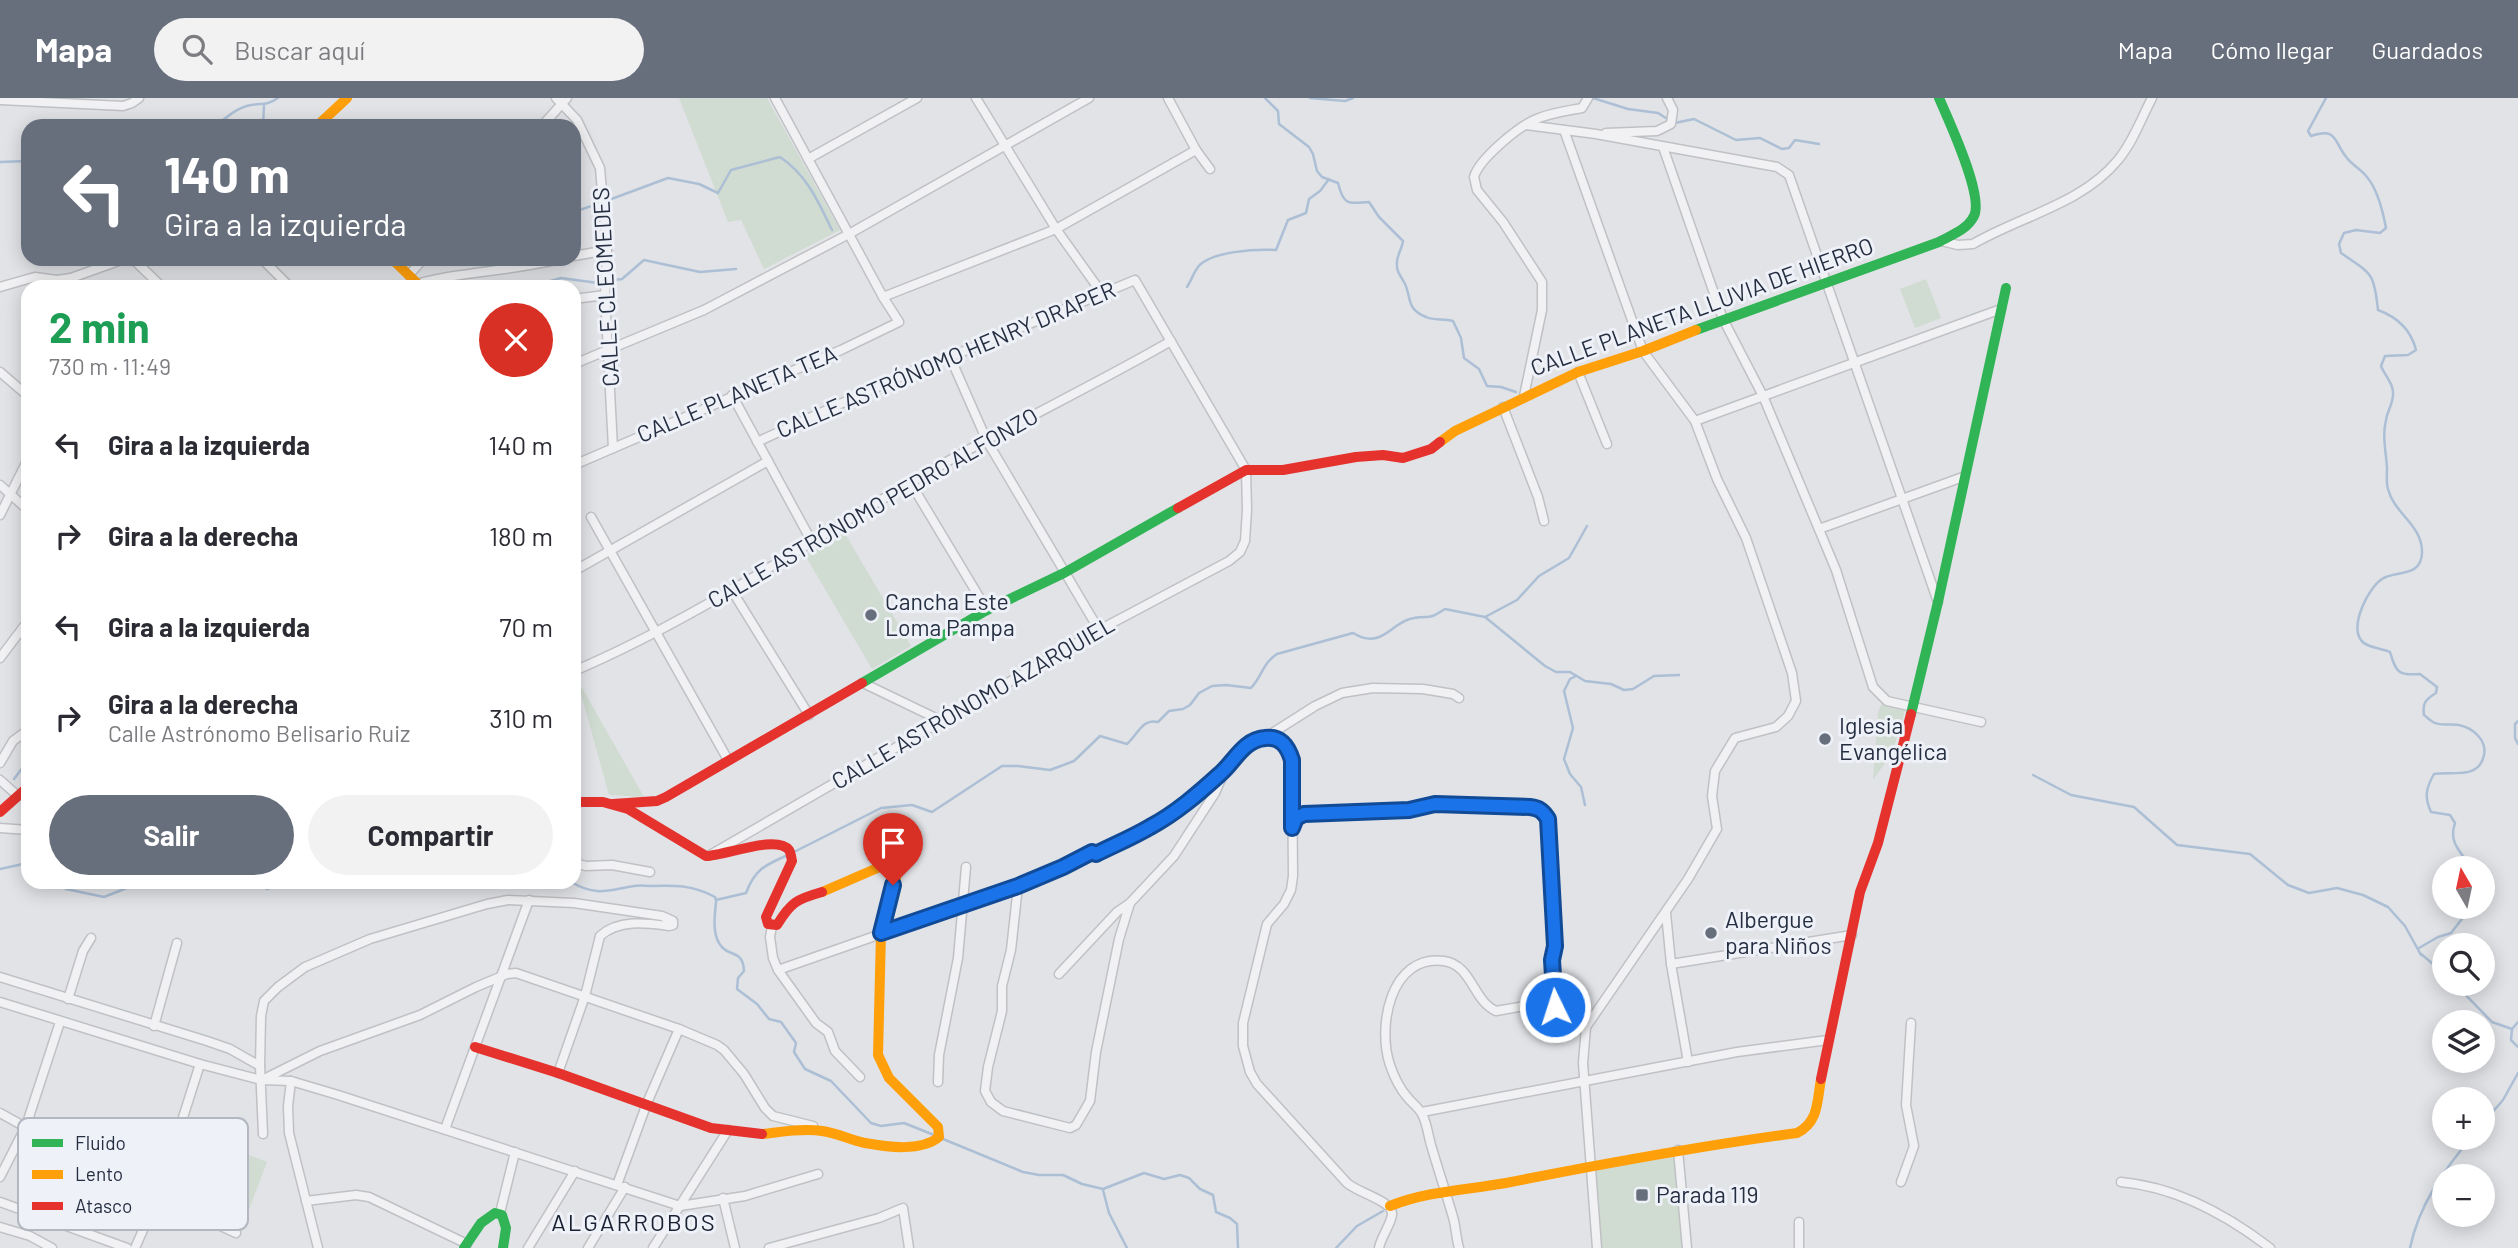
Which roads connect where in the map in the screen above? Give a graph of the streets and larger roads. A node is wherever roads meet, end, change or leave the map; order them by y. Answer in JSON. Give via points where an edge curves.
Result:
{"nodes":[{"id":1,"x":139,"y":98,"type":"edge"},
{"id":2,"x":347,"y":98,"type":"edge"},
{"id":3,"x":775,"y":98,"type":"edge"},
{"id":4,"x":918,"y":98,"type":"edge"},
{"id":5,"x":976,"y":98,"type":"edge"},
{"id":6,"x":1089,"y":98,"type":"edge"},
{"id":7,"x":1168,"y":98,"type":"edge"},
{"id":8,"x":1588,"y":98,"type":"edge"},
{"id":9,"x":1667,"y":98,"type":"edge"},
{"id":10,"x":1939,"y":98,"type":"edge"},
{"id":11,"x":2152,"y":98,"type":"edge"},
{"id":12,"x":0,"y":100,"type":"edge"},
{"id":13,"x":561,"y":100,"type":"edge"},
{"id":14,"x":324,"y":119,"type":"edge"},
{"id":15,"x":547,"y":119,"type":"edge"},
{"id":16,"x":576,"y":119,"type":"edge"},
{"id":17,"x":1526,"y":125,"type":"junction"},
{"id":18,"x":581,"y":127,"type":"edge"},
{"id":19,"x":1564,"y":130,"type":"junction"},
{"id":20,"x":1596,"y":134,"type":"junction"},
{"id":21,"x":1006,"y":145,"type":"junction"},
{"id":22,"x":1663,"y":148,"type":"junction"},
{"id":23,"x":1196,"y":149,"type":"junction"},
{"id":24,"x":808,"y":159,"type":"junction"},
{"id":25,"x":1210,"y":170,"type":"dead end"},
{"id":26,"x":1056,"y":229,"type":"junction"},
{"id":27,"x":849,"y":234,"type":"junction"},
{"id":28,"x":1941,"y":241,"type":"junction"},
{"id":29,"x":607,"y":250,"type":"junction"},
{"id":30,"x":581,"y":255,"type":"edge"},
{"id":31,"x":109,"y":266,"type":"edge"},
{"id":32,"x":140,"y":266,"type":"edge"},
{"id":33,"x":269,"y":266,"type":"edge"},
{"id":34,"x":399,"y":266,"type":"edge"},
{"id":35,"x":417,"y":266,"type":"edge"},
{"id":36,"x":533,"y":266,"type":"edge"},
{"id":37,"x":409,"y":275,"type":"junction"},
{"id":38,"x":24,"y":280,"type":"edge"},
{"id":39,"x":57,"y":280,"type":"edge"},
{"id":40,"x":78,"y":280,"type":"edge"},
{"id":41,"x":155,"y":280,"type":"edge"},
{"id":42,"x":283,"y":280,"type":"edge"},
{"id":43,"x":414,"y":280,"type":"edge"},
{"id":44,"x":450,"y":280,"type":"edge"},
{"id":45,"x":21,"y":281,"type":"edge"},
{"id":46,"x":1826,"y":282,"type":"junction"},
{"id":47,"x":0,"y":287,"type":"edge"},
{"id":48,"x":2006,"y":288,"type":"dead end"},
{"id":49,"x":1101,"y":292,"type":"junction"},
{"id":50,"x":605,"y":295,"type":"junction"},
{"id":51,"x":883,"y":297,"type":"junction"},
{"id":52,"x":581,"y":298,"type":"edge"},
{"id":53,"x":2001,"y":309,"type":"junction"},
{"id":54,"x":1723,"y":318,"type":"junction"},
{"id":55,"x":1171,"y":341,"type":"junction"},
{"id":56,"x":609,"y":350,"type":"junction"},
{"id":57,"x":1643,"y":351,"type":"junction"},
{"id":58,"x":950,"y":357,"type":"junction"},
{"id":59,"x":581,"y":361,"type":"edge"},
{"id":60,"x":1854,"y":363,"type":"junction"},
{"id":61,"x":0,"y":372,"type":"edge"},
{"id":62,"x":1578,"y":372,"type":"junction"},
{"id":63,"x":21,"y":390,"type":"edge"},
{"id":64,"x":732,"y":396,"type":"junction"},
{"id":65,"x":1524,"y":396,"type":"junction"},
{"id":66,"x":1763,"y":396,"type":"junction"},
{"id":67,"x":1503,"y":407,"type":"junction"},
{"id":68,"x":1695,"y":421,"type":"junction"},
{"id":69,"x":987,"y":441,"type":"junction"},
{"id":70,"x":757,"y":442,"type":"junction"},
{"id":71,"x":1606,"y":444,"type":"dead end"},
{"id":72,"x":613,"y":448,"type":"junction"},
{"id":73,"x":768,"y":461,"type":"junction"},
{"id":74,"x":581,"y":462,"type":"edge"},
{"id":75,"x":1246,"y":470,"type":"junction"},
{"id":76,"x":21,"y":473,"type":"edge"},
{"id":77,"x":1963,"y":477,"type":"junction"},
{"id":78,"x":910,"y":482,"type":"junction"},
{"id":79,"x":0,"y":485,"type":"edge"},
{"id":80,"x":11,"y":495,"type":"junction"},
{"id":81,"x":1902,"y":500,"type":"junction"},
{"id":82,"x":21,"y":504,"type":"edge"},
{"id":83,"x":0,"y":515,"type":"edge"},
{"id":84,"x":591,"y":517,"type":"dead end"},
{"id":85,"x":1544,"y":521,"type":"dead end"},
{"id":86,"x":1819,"y":530,"type":"junction"},
{"id":87,"x":813,"y":542,"type":"junction"},
{"id":88,"x":610,"y":551,"type":"junction"},
{"id":89,"x":581,"y":567,"type":"edge"},
{"id":90,"x":1064,"y":573,"type":"junction"},
{"id":91,"x":732,"y":589,"type":"junction"},
{"id":92,"x":1938,"y":601,"type":"junction"},
{"id":93,"x":987,"y":610,"type":"junction"},
{"id":94,"x":21,"y":630,"type":"edge"},
{"id":95,"x":1099,"y":630,"type":"junction"},
{"id":96,"x":656,"y":632,"type":"junction"},
{"id":97,"x":0,"y":658,"type":"edge"},
{"id":98,"x":581,"y":668,"type":"edge"},
{"id":99,"x":863,"y":684,"type":"junction"},
{"id":100,"x":1459,"y":698,"type":"dead end"},
{"id":101,"x":1911,"y":706,"type":"junction"},
{"id":102,"x":809,"y":715,"type":"junction"},
{"id":103,"x":942,"y":721,"type":"junction"},
{"id":104,"x":1981,"y":722,"type":"dead end"},
{"id":105,"x":21,"y":735,"type":"edge"},
{"id":106,"x":1266,"y":737,"type":"junction"},
{"id":107,"x":728,"y":760,"type":"junction"},
{"id":108,"x":0,"y":762,"type":"edge"},
{"id":109,"x":1225,"y":770,"type":"junction"},
{"id":110,"x":0,"y":780,"type":"edge"},
{"id":111,"x":21,"y":793,"type":"edge"},
{"id":112,"x":18,"y":796,"type":"junction"},
{"id":113,"x":581,"y":802,"type":"edge"},
{"id":114,"x":613,"y":804,"type":"junction"},
{"id":115,"x":0,"y":812,"type":"edge"},
{"id":116,"x":0,"y":828,"type":"edge"},
{"id":117,"x":1292,"y":828,"type":"junction"},
{"id":118,"x":21,"y":830,"type":"edge"},
{"id":119,"x":708,"y":856,"type":"junction"},
{"id":120,"x":581,"y":865,"type":"edge"},
{"id":121,"x":966,"y":867,"type":"dead end"},
{"id":122,"x":650,"y":872,"type":"dead end"},
{"id":123,"x":1018,"y":886,"type":"junction"},
{"id":124,"x":529,"y":900,"type":"junction"},
{"id":125,"x":1130,"y":903,"type":"junction"},
{"id":126,"x":963,"y":906,"type":"junction"},
{"id":127,"x":1665,"y":913,"type":"junction"},
{"id":128,"x":772,"y":926,"type":"junction"},
{"id":129,"x":881,"y":933,"type":"junction"},
{"id":130,"x":1852,"y":935,"type":"junction"},
{"id":131,"x":91,"y":938,"type":"dead end"},
{"id":132,"x":177,"y":943,"type":"dead end"},
{"id":133,"x":1671,"y":964,"type":"junction"},
{"id":134,"x":778,"y":970,"type":"junction"},
{"id":135,"x":1059,"y":974,"type":"dead end"},
{"id":136,"x":0,"y":976,"type":"edge"},
{"id":137,"x":499,"y":977,"type":"junction"},
{"id":138,"x":476,"y":987,"type":"junction"},
{"id":139,"x":585,"y":996,"type":"junction"},
{"id":140,"x":68,"y":999,"type":"junction"},
{"id":141,"x":491,"y":1000,"type":"junction"},
{"id":142,"x":0,"y":1002,"type":"edge"},
{"id":143,"x":1555,"y":1007,"type":"junction"},
{"id":144,"x":60,"y":1022,"type":"junction"},
{"id":145,"x":1911,"y":1023,"type":"dead end"},
{"id":146,"x":154,"y":1026,"type":"junction"},
{"id":147,"x":1586,"y":1027,"type":"junction"},
{"id":148,"x":679,"y":1029,"type":"junction"},
{"id":149,"x":1828,"y":1040,"type":"junction"},
{"id":150,"x":475,"y":1047,"type":"junction"},
{"id":151,"x":1688,"y":1062,"type":"junction"},
{"id":152,"x":200,"y":1064,"type":"junction"},
{"id":153,"x":260,"y":1066,"type":"junction"},
{"id":154,"x":558,"y":1073,"type":"junction"},
{"id":155,"x":860,"y":1077,"type":"dead end"},
{"id":156,"x":261,"y":1080,"type":"junction"},
{"id":157,"x":1585,"y":1080,"type":"junction"},
{"id":158,"x":291,"y":1081,"type":"junction"},
{"id":159,"x":938,"y":1082,"type":"dead end"},
{"id":160,"x":646,"y":1103,"type":"junction"},
{"id":161,"x":1422,"y":1112,"type":"junction"},
{"id":162,"x":0,"y":1113,"type":"edge"},
{"id":163,"x":29,"y":1118,"type":"edge"},
{"id":164,"x":183,"y":1118,"type":"edge"},
{"id":165,"x":18,"y":1122,"type":"edge"},
{"id":166,"x":445,"y":1129,"type":"junction"},
{"id":167,"x":728,"y":1130,"type":"junction"},
{"id":168,"x":826,"y":1131,"type":"junction"},
{"id":169,"x":263,"y":1134,"type":"dead end"},
{"id":170,"x":18,"y":1142,"type":"edge"},
{"id":171,"x":1678,"y":1150,"type":"junction"},
{"id":172,"x":514,"y":1152,"type":"junction"},
{"id":173,"x":1592,"y":1166,"type":"junction"},
{"id":174,"x":575,"y":1171,"type":"junction"},
{"id":175,"x":818,"y":1174,"type":"dead end"},
{"id":176,"x":0,"y":1177,"type":"edge"},
{"id":177,"x":1901,"y":1182,"type":"dead end"},
{"id":178,"x":2121,"y":1182,"type":"dead end"},
{"id":179,"x":621,"y":1186,"type":"junction"},
{"id":180,"x":1445,"y":1193,"type":"junction"},
{"id":181,"x":723,"y":1198,"type":"junction"},
{"id":182,"x":306,"y":1201,"type":"junction"},
{"id":183,"x":0,"y":1202,"type":"edge"},
{"id":184,"x":680,"y":1206,"type":"junction"},
{"id":185,"x":1390,"y":1206,"type":"junction"},
{"id":186,"x":18,"y":1209,"type":"edge"},
{"id":187,"x":500,"y":1213,"type":"junction"},
{"id":188,"x":1799,"y":1222,"type":"dead end"},
{"id":189,"x":0,"y":1227,"type":"edge"},
{"id":190,"x":77,"y":1230,"type":"edge"},
{"id":191,"x":143,"y":1230,"type":"edge"},
{"id":192,"x":230,"y":1230,"type":"edge"},
{"id":193,"x":236,"y":1233,"type":"dead end"},
{"id":194,"x":465,"y":1246,"type":"edge"},
{"id":195,"x":52,"y":1248,"type":"edge"},
{"id":196,"x":127,"y":1248,"type":"edge"},
{"id":197,"x":135,"y":1248,"type":"edge"},
{"id":198,"x":318,"y":1248,"type":"edge"},
{"id":199,"x":503,"y":1248,"type":"edge"},
{"id":200,"x":528,"y":1248,"type":"edge"},
{"id":201,"x":588,"y":1248,"type":"edge"},
{"id":202,"x":653,"y":1248,"type":"edge"},
{"id":203,"x":735,"y":1248,"type":"edge"},
{"id":204,"x":769,"y":1248,"type":"edge"},
{"id":205,"x":909,"y":1248,"type":"edge"},
{"id":206,"x":1379,"y":1248,"type":"edge"},
{"id":207,"x":1459,"y":1248,"type":"edge"},
{"id":208,"x":1597,"y":1248,"type":"edge"},
{"id":209,"x":1687,"y":1248,"type":"edge"},
{"id":210,"x":1800,"y":1248,"type":"edge"},
{"id":211,"x":2270,"y":1248,"type":"edge"}],
"edges":[{"from":1,"to":12,"type":"street","via":[[123,106]]},
{"from":2,"to":14,"type":"street"},
{"from":3,"to":24,"type":"street"},
{"from":4,"to":24,"type":"street"},
{"from":5,"to":21,"type":"street"},
{"from":6,"to":21,"type":"street"},
{"from":7,"to":23,"type":"street"},
{"from":8,"to":17,"type":"street","via":[[1583,108]]},
{"from":9,"to":20,"type":"street","via":[[1673,110],[1671,124],[1657,131]]},
{"from":10,"to":28,"type":"street","name":"CALLE PLANETA LLUVIA DE HIERRO","via":[[1963,154],[1977,205],[1972,221]]},
{"from":11,"to":28,"type":"street","via":[[2118,160],[2080,194],[1973,244]]},
{"from":13,"to":15,"type":"street"},
{"from":13,"to":16,"type":"street","name":"CALLE CLEOMEDES"},
{"from":17,"to":19,"type":"street"},
{"from":17,"to":65,"type":"street","via":[[1482,163],[1474,177],[1477,190],[1542,282],[1542,310]]},
{"from":18,"to":29,"type":"street","name":"CALLE CLEOMEDES","via":[[600,168]]},
{"from":19,"to":20,"type":"street"},
{"from":19,"to":57,"type":"street"},
{"from":20,"to":22,"type":"street"},
{"from":21,"to":26,"type":"street"},
{"from":21,"to":27,"type":"street"},
{"from":22,"to":46,"type":"street","via":[[1784,170],[1793,180]]},
{"from":22,"to":54,"type":"street"},
{"from":23,"to":25,"type":"street"},
{"from":23,"to":26,"type":"street"},
{"from":24,"to":27,"type":"street"},
{"from":26,"to":49,"type":"street"},
{"from":26,"to":51,"type":"street"},
{"from":27,"to":51,"type":"street"},
{"from":27,"to":56,"type":"street","via":[[704,310]]},
{"from":28,"to":46,"type":"street","name":"CALLE PLANETA LLUVIA DE HIERRO"},
{"from":29,"to":30,"type":"street"},
{"from":29,"to":50,"type":"street","name":"CALLE CLEOMEDES"},
{"from":31,"to":40,"type":"street"},
{"from":32,"to":41,"type":"street"},
{"from":33,"to":42,"type":"street"},
{"from":34,"to":37,"type":"street"},
{"from":35,"to":37,"type":"street"},
{"from":36,"to":44,"type":"street"},
{"from":37,"to":43,"type":"street"},
{"from":38,"to":39,"type":"street"},
{"from":45,"to":47,"type":"street"},
{"from":46,"to":54,"type":"street","name":"CALLE PLANETA LLUVIA DE HIERRO"},
{"from":46,"to":60,"type":"street"},
{"from":48,"to":53,"type":"street"},
{"from":49,"to":55,"type":"street","name":"CALLE ASTRÓNOMO HENRY DRAPER","via":[[1135,280]]},
{"from":49,"to":58,"type":"street","name":"CALLE ASTRÓNOMO HENRY DRAPER"},
{"from":50,"to":52,"type":"street"},
{"from":50,"to":56,"type":"street","name":"CALLE CLEOMEDES"},
{"from":51,"to":64,"type":"street","name":"CALLE PLANETA TEA","via":[[899,322]]},
{"from":53,"to":60,"type":"street"},
{"from":53,"to":77,"type":"street"},
{"from":54,"to":57,"type":"street","name":"CALLE PLANETA LLUVIA DE HIERRO"},
{"from":54,"to":66,"type":"street"},
{"from":55,"to":69,"type":"street","name":"CALLE ASTRÓNOMO PEDRO ALFONZO"},
{"from":55,"to":75,"type":"street"},
{"from":56,"to":59,"type":"street"},
{"from":56,"to":72,"type":"street","name":"CALLE CLEOMEDES"},
{"from":57,"to":62,"type":"street","name":"CALLE PLANETA LLUVIA DE HIERRO"},
{"from":57,"to":68,"type":"street"},
{"from":58,"to":69,"type":"street"},
{"from":58,"to":70,"type":"street","name":"CALLE ASTRÓNOMO HENRY DRAPER"},
{"from":60,"to":66,"type":"street"},
{"from":60,"to":81,"type":"street"},
{"from":61,"to":63,"type":"street"},
{"from":62,"to":65,"type":"street","name":"CALLE PLANETA LLUVIA DE HIERRO"},
{"from":62,"to":71,"type":"street"},
{"from":64,"to":70,"type":"street"},
{"from":64,"to":72,"type":"street","name":"CALLE PLANETA TEA"},
{"from":65,"to":67,"type":"street","name":"CALLE PLANETA LLUVIA DE HIERRO"},
{"from":66,"to":68,"type":"street"},
{"from":66,"to":86,"type":"street"},
{"from":67,"to":75,"type":"street","name":"CALLE PLANETA LLUVIA DE HIERRO","via":[[1432,449],[1403,458],[1356,457],[1283,470]]},
{"from":67,"to":85,"type":"street"},
{"from":68,"to":127,"type":"street","via":[[1746,538],[1792,673],[1796,701],[1776,727],[1735,738],[1715,771],[1712,796],[1717,829]]},
{"from":69,"to":78,"type":"street","name":"CALLE ASTRÓNOMO PEDRO ALFONZO"},
{"from":69,"to":90,"type":"street"},
{"from":70,"to":73,"type":"street"},
{"from":72,"to":74,"type":"street","name":"CALLE PLANETA TEA"},
{"from":73,"to":87,"type":"street"},
{"from":73,"to":88,"type":"street","name":"CALLE ASTRÓNOMO HENRY DRAPER"},
{"from":75,"to":90,"type":"street","name":"CALLE PLANETA LLUVIA DE HIERRO"},
{"from":75,"to":95,"type":"street","name":"CALLE ASTRÓNOMO AZARQUIEL","via":[[1247,528],[1240,552]]},
{"from":76,"to":80,"type":"street"},
{"from":77,"to":81,"type":"street"},
{"from":77,"to":92,"type":"street"},
{"from":78,"to":87,"type":"street","name":"CALLE ASTRÓNOMO PEDRO ALFONZO"},
{"from":78,"to":93,"type":"street"},
{"from":79,"to":80,"type":"street"},
{"from":80,"to":82,"type":"street"},
{"from":80,"to":83,"type":"street"},
{"from":81,"to":86,"type":"street"},
{"from":81,"to":92,"type":"street"},
{"from":84,"to":88,"type":"street"},
{"from":86,"to":101,"type":"street","via":[[1873,687],[1887,701]]},
{"from":87,"to":91,"type":"street","name":"CALLE ASTRÓNOMO PEDRO ALFONZO"},
{"from":88,"to":89,"type":"street","name":"CALLE ASTRÓNOMO HENRY DRAPER"},
{"from":88,"to":96,"type":"street"},
{"from":90,"to":93,"type":"street","name":"CALLE PLANETA LLUVIA DE HIERRO"},
{"from":90,"to":95,"type":"street"},
{"from":91,"to":96,"type":"street","name":"CALLE ASTRÓNOMO PEDRO ALFONZO"},
{"from":91,"to":102,"type":"street"},
{"from":92,"to":101,"type":"street"},
{"from":93,"to":99,"type":"street","name":"CALLE PLANETA LLUVIA DE HIERRO"},
{"from":94,"to":97,"type":"street"},
{"from":95,"to":103,"type":"street","name":"CALLE ASTRÓNOMO AZARQUIEL"},
{"from":96,"to":98,"type":"street","name":"CALLE ASTRÓNOMO PEDRO ALFONZO"},
{"from":96,"to":107,"type":"street"},
{"from":99,"to":102,"type":"street","name":"CALLE PLANETA LLUVIA DE HIERRO"},
{"from":99,"to":103,"type":"street"},
{"from":100,"to":106,"type":"street","via":[[1423,689],[1358,690],[1325,700]]},
{"from":101,"to":104,"type":"street"},
{"from":101,"to":130,"type":"street"},
{"from":102,"to":107,"type":"street","name":"CALLE PLANETA LLUVIA DE HIERRO"},
{"from":103,"to":119,"type":"street","name":"CALLE ASTRÓNOMO AZARQUIEL"},
{"from":105,"to":108,"type":"street"},
{"from":106,"to":109,"type":"street","via":[[1246,745]]},
{"from":106,"to":117,"type":"street","via":[[1289,749]]},
{"from":107,"to":114,"type":"street","name":"CALLE PLANETA LLUVIA DE HIERRO","via":[[657,801]]},
{"from":109,"to":123,"type":"street","via":[[1151,827]]},
{"from":109,"to":125,"type":"street","via":[[1183,844]]},
{"from":110,"to":112,"type":"street"},
{"from":111,"to":112,"type":"street"},
{"from":112,"to":115,"type":"street"},
{"from":113,"to":114,"type":"street"},
{"from":114,"to":119,"type":"street"},
{"from":116,"to":118,"type":"street"},
{"from":117,"to":143,"type":"street","via":[[1296,818],[1315,813],[1409,810],[1435,804],[1538,808],[1548,819]]},
{"from":117,"to":185,"type":"street","via":[[1291,890],[1267,924],[1243,1023],[1246,1059],[1257,1084],[1347,1183]]},
{"from":119,"to":128,"type":"street","via":[[762,844],[783,845],[789,850],[792,861],[766,918]]},
{"from":120,"to":122,"type":"street"},
{"from":121,"to":126,"type":"street"},
{"from":123,"to":125,"type":"street","via":[[1002,1010],[985,1091],[1003,1111],[1070,1128],[1090,1101],[1096,1052]]},
{"from":123,"to":126,"type":"street"},
{"from":124,"to":137,"type":"street"},
{"from":124,"to":139,"type":"street","via":[[574,903],[673,921],[669,926],[637,923],[607,929],[600,936]]},
{"from":124,"to":153,"type":"street","via":[[487,904],[370,939],[306,967],[264,1001]]},
{"from":125,"to":135,"type":"street"},
{"from":126,"to":129,"type":"street"},
{"from":126,"to":159,"type":"street"},
{"from":127,"to":133,"type":"street"},
{"from":127,"to":147,"type":"street"},
{"from":128,"to":129,"type":"street","via":[[800,898],[888,866],[895,870],[896,878]]},
{"from":128,"to":134,"type":"street"},
{"from":129,"to":134,"type":"street"},
{"from":129,"to":168,"type":"street","via":[[879,1061],[905,1096],[935,1123],[939,1137],[931,1144],[910,1147],[864,1143]]},
{"from":130,"to":133,"type":"street"},
{"from":130,"to":149,"type":"street"},
{"from":131,"to":140,"type":"street"},
{"from":132,"to":146,"type":"street"},
{"from":133,"to":151,"type":"street"},
{"from":134,"to":155,"type":"street","via":[[816,1023],[828,1032],[835,1051]]},
{"from":136,"to":140,"type":"street"},
{"from":137,"to":138,"type":"street"},
{"from":137,"to":139,"type":"street","via":[[516,973]]},
{"from":137,"to":141,"type":"street"},
{"from":138,"to":141,"type":"street","via":[[489,988]]},
{"from":138,"to":156,"type":"street"},
{"from":139,"to":148,"type":"street"},
{"from":139,"to":154,"type":"street"},
{"from":140,"to":146,"type":"street"},
{"from":141,"to":150,"type":"street"},
{"from":142,"to":144,"type":"street"},
{"from":143,"to":147,"type":"street","via":[[1581,1018]]},
{"from":143,"to":161,"type":"street","via":[[1533,1003],[1496,1011],[1451,964],[1433,961],[1412,968],[1400,980],[1386,1013],[1384,1036],[1390,1067]]},
{"from":144,"to":152,"type":"street"},
{"from":144,"to":163,"type":"street"},
{"from":145,"to":177,"type":"street","via":[[1906,1105],[1914,1146]]},
{"from":146,"to":153,"type":"street","via":[[230,1049]]},
{"from":147,"to":157,"type":"street"},
{"from":148,"to":160,"type":"street"},
{"from":148,"to":168,"type":"street","via":[[724,1050],[773,1116]]},
{"from":149,"to":151,"type":"street"},
{"from":149,"to":171,"type":"street","via":[[1813,1120],[1804,1130]]},
{"from":150,"to":154,"type":"street"},
{"from":150,"to":166,"type":"street"},
{"from":151,"to":157,"type":"street"},
{"from":152,"to":156,"type":"street"},
{"from":152,"to":164,"type":"street"},
{"from":153,"to":156,"type":"street"},
{"from":154,"to":160,"type":"street"},
{"from":156,"to":158,"type":"street"},
{"from":156,"to":169,"type":"street"},
{"from":157,"to":161,"type":"street"},
{"from":157,"to":173,"type":"street"},
{"from":158,"to":166,"type":"street"},
{"from":158,"to":182,"type":"street","via":[[289,1133]]},
{"from":160,"to":167,"type":"street"},
{"from":160,"to":179,"type":"street"},
{"from":161,"to":180,"type":"street"},
{"from":162,"to":165,"type":"street"},
{"from":166,"to":172,"type":"street"},
{"from":167,"to":168,"type":"street","via":[[758,1134]]},
{"from":167,"to":184,"type":"street"},
{"from":170,"to":176,"type":"street"},
{"from":171,"to":173,"type":"street"},
{"from":171,"to":209,"type":"street"},
{"from":172,"to":174,"type":"street"},
{"from":172,"to":187,"type":"street"},
{"from":173,"to":180,"type":"street"},
{"from":173,"to":208,"type":"street"},
{"from":174,"to":179,"type":"street"},
{"from":174,"to":200,"type":"street"},
{"from":175,"to":181,"type":"street"},
{"from":178,"to":211,"type":"street","via":[[2197,1201]]},
{"from":179,"to":184,"type":"street"},
{"from":179,"to":201,"type":"street"},
{"from":180,"to":185,"type":"street"},
{"from":180,"to":207,"type":"street"},
{"from":181,"to":184,"type":"street"},
{"from":181,"to":203,"type":"street"},
{"from":182,"to":194,"type":"street","via":[[369,1196]]},
{"from":182,"to":198,"type":"street"},
{"from":183,"to":186,"type":"street"},
{"from":184,"to":202,"type":"street"},
{"from":185,"to":206,"type":"street","via":[[1392,1215]]},
{"from":187,"to":194,"type":"street","via":[[485,1217]]},
{"from":187,"to":199,"type":"street","via":[[507,1224]]},
{"from":188,"to":210,"type":"street"},
{"from":189,"to":195,"type":"street"},
{"from":190,"to":196,"type":"street"},
{"from":191,"to":197,"type":"street"},
{"from":192,"to":193,"type":"street"},
{"from":204,"to":205,"type":"street","via":[[903,1208]]}]}
